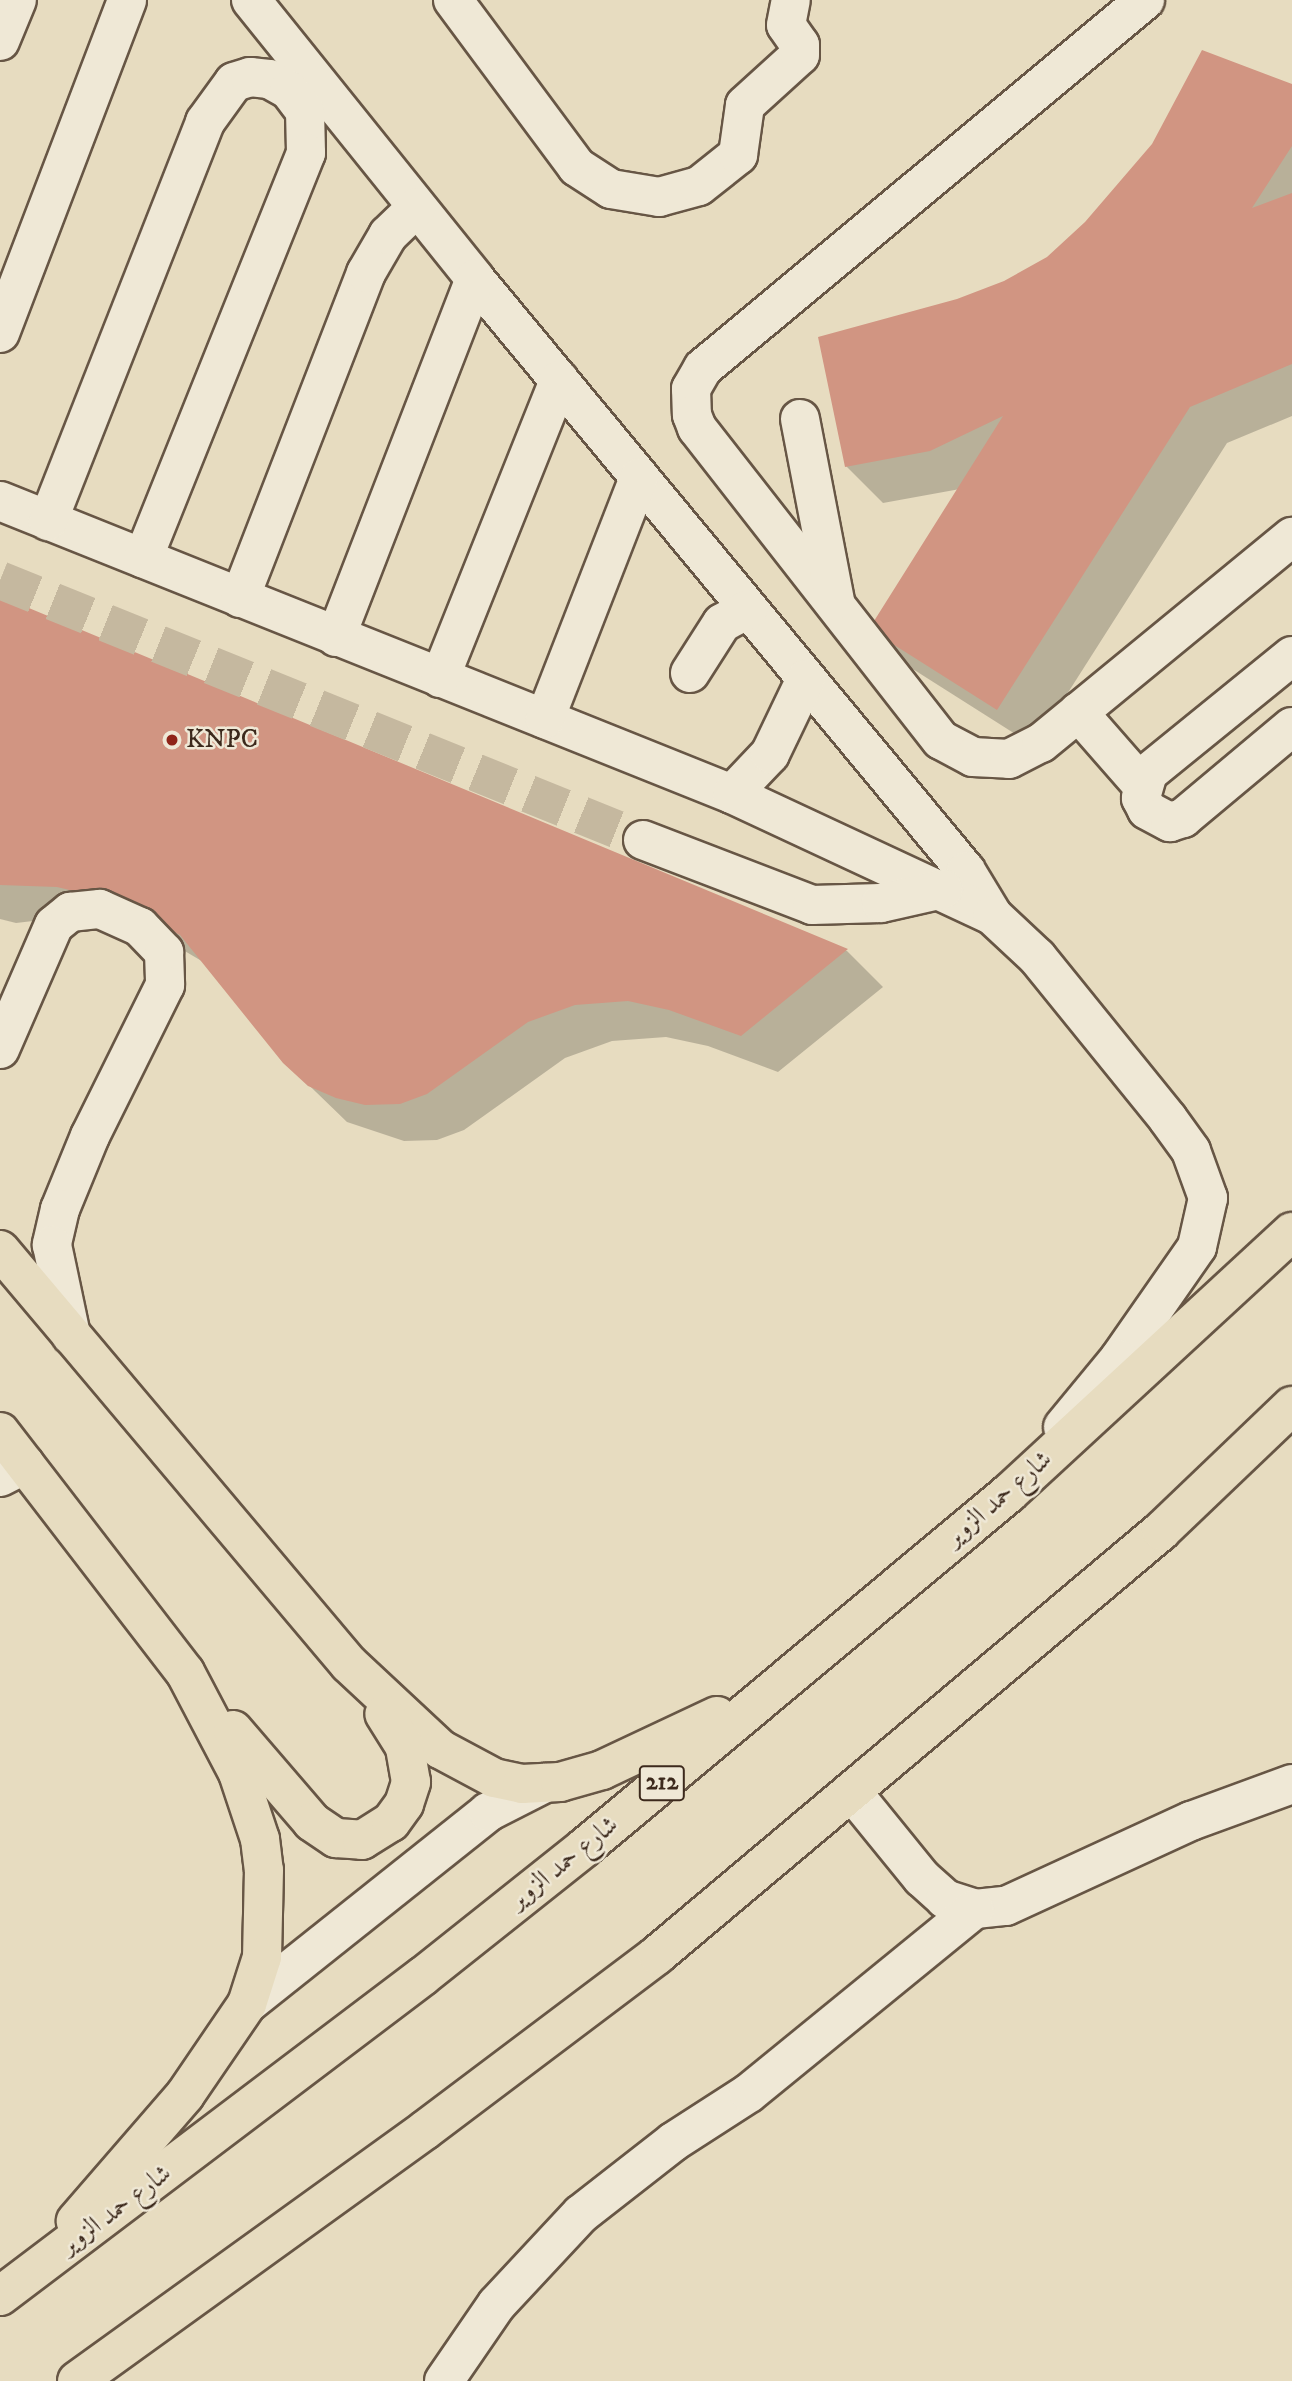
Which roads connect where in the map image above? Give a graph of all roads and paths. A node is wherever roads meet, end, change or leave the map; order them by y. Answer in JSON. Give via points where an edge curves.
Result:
{"nodes":[{"id":1,"x":17,"y":0,"type":"edge"},
{"id":2,"x":127,"y":0,"type":"edge"},
{"id":3,"x":251,"y":0,"type":"edge"},
{"id":4,"x":453,"y":0,"type":"edge"},
{"id":5,"x":791,"y":0,"type":"edge"},
{"id":6,"x":1145,"y":0,"type":"edge"},
{"id":7,"x":0,"y":41,"type":"edge"},
{"id":8,"x":417,"y":207,"type":"junction"},
{"id":9,"x":475,"y":279,"type":"junction"},
{"id":10,"x":0,"y":334,"type":"edge"},
{"id":11,"x":559,"y":380,"type":"junction"},
{"id":12,"x":800,"y":419,"type":"dead end"},
{"id":13,"x":639,"y":478,"type":"junction"},
{"id":14,"x":0,"y":501,"type":"edge"},
{"id":15,"x":48,"y":521,"type":"junction"},
{"id":16,"x":1292,"y":537,"type":"edge"},
{"id":17,"x":143,"y":559,"type":"junction"},
{"id":18,"x":240,"y":598,"type":"junction"},
{"id":19,"x":835,"y":603,"type":"junction"},
{"id":20,"x":748,"y":609,"type":"junction"},
{"id":21,"x":337,"y":637,"type":"junction"},
{"id":22,"x":1292,"y":656,"type":"edge"},
{"id":23,"x":690,"y":673,"type":"dead end"},
{"id":24,"x":440,"y":677,"type":"junction"},
{"id":25,"x":806,"y":679,"type":"junction"},
{"id":26,"x":1078,"y":712,"type":"junction"},
{"id":27,"x":545,"y":719,"type":"junction"},
{"id":28,"x":1292,"y":727,"type":"edge"},
{"id":29,"x":1142,"y":785,"type":"junction"},
{"id":30,"x":732,"y":794,"type":"junction"},
{"id":31,"x":643,"y":840,"type":"tunnel mouth"},
{"id":32,"x":943,"y":889,"type":"junction"},
{"id":33,"x":992,"y":915,"type":"junction"},
{"id":34,"x":0,"y":1049,"type":"edge"},
{"id":35,"x":1292,"y":1232,"type":"edge"},
{"id":36,"x":0,"y":1250,"type":"edge"},
{"id":37,"x":71,"y":1335,"type":"junction"},
{"id":38,"x":1292,"y":1406,"type":"edge"},
{"id":39,"x":0,"y":1432,"type":"edge"},
{"id":40,"x":13,"y":1471,"type":"edge"},
{"id":41,"x":1009,"y":1493,"type":"junction"},
{"id":42,"x":349,"y":1664,"type":"junction"},
{"id":43,"x":185,"y":1672,"type":"junction"},
{"id":44,"x":780,"y":1682,"type":"junction"},
{"id":45,"x":545,"y":1783,"type":"junction"},
{"id":46,"x":1292,"y":1784,"type":"edge"},
{"id":47,"x":852,"y":1792,"type":"junction"},
{"id":48,"x":975,"y":1909,"type":"junction"},
{"id":49,"x":247,"y":2004,"type":"junction"},
{"id":50,"x":12,"y":2288,"type":"edge"},
{"id":51,"x":77,"y":2381,"type":"edge"},
{"id":52,"x":444,"y":2381,"type":"edge"}],
"edges":[{"from":1,"to":7,"type":"street"},
{"from":2,"to":10,"type":"street"},
{"from":3,"to":8,"type":"street"},
{"from":4,"to":5,"type":"street","via":[[577,167],[611,189],[659,197],[699,186],[738,155],[745,104],[800,55],[800,45],[786,25]]},
{"from":6,"to":19,"type":"street","via":[[696,378],[689,402],[697,428]]},
{"from":8,"to":9,"type":"street"},
{"from":8,"to":18,"type":"street","via":[[388,235],[366,273]]},
{"from":9,"to":11,"type":"street"},
{"from":9,"to":21,"type":"street"},
{"from":11,"to":13,"type":"street"},
{"from":11,"to":24,"type":"street"},
{"from":12,"to":19,"type":"street"},
{"from":13,"to":20,"type":"street"},
{"from":13,"to":27,"type":"street"},
{"from":14,"to":15,"type":"street"},
{"from":15,"to":17,"type":"street"},
{"from":15,"to":17,"type":"street","via":[[205,122],[234,82],[250,77],[269,79],[289,90],[304,111],[306,153]]},
{"from":16,"to":26,"type":"street"},
{"from":17,"to":18,"type":"street"},
{"from":18,"to":21,"type":"street"},
{"from":19,"to":26,"type":"street","via":[[941,740],[956,751],[973,757],[1009,758],[1041,743]]},
{"from":20,"to":23,"type":"street","via":[[722,623]]},
{"from":20,"to":25,"type":"street"},
{"from":21,"to":24,"type":"street"},
{"from":22,"to":29,"type":"street","via":[[1156,764]]},
{"from":24,"to":27,"type":"street"},
{"from":25,"to":30,"type":"street","via":[[769,754]]},
{"from":25,"to":33,"type":"street","via":[[965,871]]},
{"from":26,"to":29,"type":"street"},
{"from":27,"to":30,"type":"street"},
{"from":28,"to":29,"type":"street","via":[[1183,818],[1170,822],[1147,810]]},
{"from":30,"to":32,"type":"street"},
{"from":31,"to":32,"type":"street","via":[[812,905],[881,903]]},
{"from":32,"to":33,"type":"street"},
{"from":33,"to":41,"type":"street","via":[[1037,957],[1168,1119],[1191,1151],[1208,1198],[1197,1247],[1119,1359]]},
{"from":34,"to":37,"type":"street","via":[[54,925],[70,912],[100,909],[140,927],[164,952],[166,985],[90,1136],[60,1209],[52,1245]]},
{"from":35,"to":41,"type":"main road","name":"شارع حمد الزوير","number":"212"},
{"from":36,"to":37,"type":"main road"},
{"from":37,"to":42,"type":"main road"},
{"from":38,"to":47,"type":"main road","via":[[1161,1531]]},
{"from":39,"to":40,"type":"main road"},
{"from":40,"to":43,"type":"main road"},
{"from":41,"to":44,"type":"main road","name":"شارع حمد الزوير","number":"212"},
{"from":42,"to":43,"type":"main road","via":[[397,1732],[412,1770],[404,1804],[381,1830],[362,1840],[336,1838],[312,1822]]},
{"from":42,"to":45,"type":"main road","via":[[440,1749],[494,1778]]},
{"from":43,"to":49,"type":"main road","via":[[238,1773],[260,1839],[266,1926],[257,1979]]},
{"from":44,"to":45,"type":"main road","via":[[633,1757],[579,1778]]},
{"from":44,"to":50,"type":"main road","name":"شارع حمد الزوير","number":"212","via":[[423,1976]]},
{"from":45,"to":49,"type":"street","via":[[488,1812]]},
{"from":46,"to":48,"type":"street","via":[[1191,1821],[1006,1906]]},
{"from":47,"to":48,"type":"street","via":[[922,1878],[945,1899]]},
{"from":47,"to":51,"type":"main road","via":[[646,1964]]},
{"from":48,"to":52,"type":"street","via":[[749,2093],[673,2142],[581,2214],[497,2304]]},
{"from":49,"to":50,"type":"main road","via":[[185,2095]]}]}
